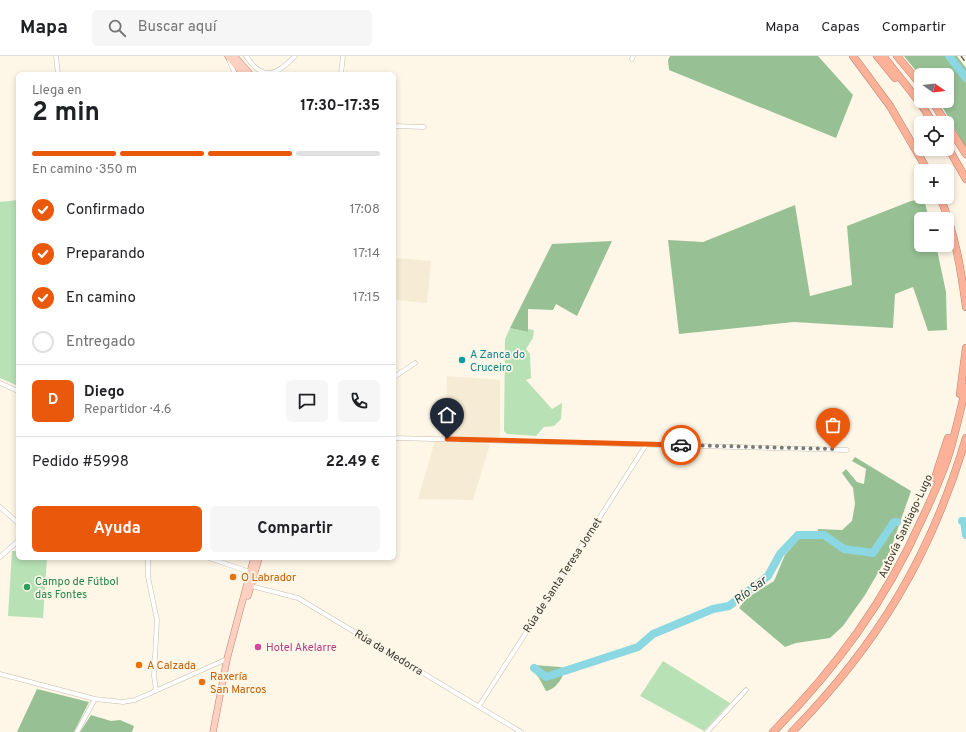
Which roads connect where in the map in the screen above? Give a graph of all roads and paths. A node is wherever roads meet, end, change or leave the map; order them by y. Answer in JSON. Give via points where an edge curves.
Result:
{"nodes":[{"id":1,"x":56,"y":56,"type":"edge"},
{"id":2,"x":228,"y":56,"type":"edge"},
{"id":3,"x":234,"y":56,"type":"edge"},
{"id":4,"x":246,"y":56,"type":"edge"},
{"id":5,"x":295,"y":56,"type":"edge"},
{"id":6,"x":343,"y":56,"type":"edge"},
{"id":7,"x":853,"y":56,"type":"edge"},
{"id":8,"x":876,"y":56,"type":"edge"},
{"id":9,"x":883,"y":56,"type":"edge"},
{"id":10,"x":897,"y":56,"type":"edge"},
{"id":11,"x":58,"y":72,"type":"edge"},
{"id":12,"x":234,"y":72,"type":"edge"},
{"id":13,"x":241,"y":72,"type":"edge"},
{"id":14,"x":248,"y":72,"type":"edge"},
{"id":15,"x":262,"y":72,"type":"edge"},
{"id":16,"x":278,"y":72,"type":"edge"},
{"id":17,"x":341,"y":72,"type":"edge"},
{"id":18,"x":914,"y":77,"type":"edge"},
{"id":19,"x":936,"y":108,"type":"edge"},
{"id":20,"x":927,"y":116,"type":"edge"},
{"id":21,"x":928,"y":116,"type":"edge"},
{"id":22,"x":396,"y":126,"type":"edge"},
{"id":23,"x":424,"y":127,"type":"dead end"},
{"id":24,"x":966,"y":154,"type":"edge"},
{"id":25,"x":953,"y":156,"type":"edge"},
{"id":26,"x":924,"y":164,"type":"edge"},
{"id":27,"x":966,"y":179,"type":"edge"},
{"id":28,"x":943,"y":204,"type":"edge"},
{"id":29,"x":966,"y":308,"type":"edge"},
{"id":30,"x":966,"y":348,"type":"edge"},
{"id":31,"x":415,"y":362,"type":"dead end"},
{"id":32,"x":396,"y":376,"type":"edge"},
{"id":33,"x":0,"y":383,"type":"edge"},
{"id":34,"x":966,"y":387,"type":"edge"},
{"id":35,"x":16,"y":390,"type":"edge"},
{"id":36,"x":396,"y":438,"type":"edge"},
{"id":37,"x":966,"y":438,"type":"edge"},
{"id":38,"x":646,"y":444,"type":"junction"},
{"id":39,"x":847,"y":450,"type":"dead end"},
{"id":40,"x":928,"y":506,"type":"junction"},
{"id":41,"x":0,"y":507,"type":"edge"},
{"id":42,"x":16,"y":521,"type":"edge"},
{"id":43,"x":16,"y":543,"type":"edge"},
{"id":44,"x":0,"y":557,"type":"edge"},
{"id":45,"x":148,"y":560,"type":"edge"},
{"id":46,"x":215,"y":560,"type":"edge"},
{"id":47,"x":253,"y":560,"type":"edge"},
{"id":48,"x":258,"y":560,"type":"edge"},
{"id":49,"x":250,"y":572,"type":"junction"},
{"id":50,"x":251,"y":586,"type":"junction"},
{"id":51,"x":244,"y":595,"type":"junction"},
{"id":52,"x":232,"y":641,"type":"junction"},
{"id":53,"x":227,"y":659,"type":"junction"},
{"id":54,"x":0,"y":674,"type":"edge"},
{"id":55,"x":746,"y":690,"type":"dead end"},
{"id":56,"x":156,"y":691,"type":"junction"},
{"id":57,"x":95,"y":700,"type":"junction"},
{"id":58,"x":478,"y":706,"type":"junction"},
{"id":59,"x":77,"y":732,"type":"edge"},
{"id":60,"x":213,"y":732,"type":"edge"},
{"id":61,"x":522,"y":732,"type":"edge"},
{"id":62,"x":707,"y":732,"type":"edge"},
{"id":63,"x":773,"y":732,"type":"edge"},
{"id":64,"x":792,"y":732,"type":"edge"}],
"edges":[{"from":1,"to":11,"type":"street"},
{"from":2,"to":12,"type":"street"},
{"from":2,"to":13,"type":"main road"},
{"from":3,"to":14,"type":"main road"},
{"from":4,"to":15,"type":"street"},
{"from":5,"to":16,"type":"street"},
{"from":6,"to":17,"type":"street"},
{"from":7,"to":26,"type":"highway","via":[[890,106]]},
{"from":8,"to":20,"type":"highway"},
{"from":9,"to":21,"type":"highway"},
{"from":10,"to":18,"type":"highway"},
{"from":19,"to":24,"type":"highway"},
{"from":22,"to":23,"type":"street"},
{"from":25,"to":27,"type":"highway"},
{"from":28,"to":29,"type":"highway","via":[[960,260]]},
{"from":30,"to":40,"type":"highway","via":[[960,394]]},
{"from":31,"to":32,"type":"street"},
{"from":33,"to":35,"type":"street"},
{"from":34,"to":40,"type":"highway","name":"Autovía Santiago-Lugo","via":[[947,461]]},
{"from":36,"to":38,"type":"street"},
{"from":37,"to":64,"type":"highway","via":[[945,502],[901,592],[868,644]]},
{"from":38,"to":39,"type":"street"},
{"from":38,"to":58,"type":"street","name":"Rúa de Santa Teresa Jornet"},
{"from":40,"to":63,"type":"highway","name":"Autovía Santiago-Lugo","via":[[898,570],[868,620],[810,694]]},
{"from":41,"to":42,"type":"street"},
{"from":43,"to":44,"type":"street"},
{"from":45,"to":56,"type":"street","via":[[148,577],[157,620],[154,676]]},
{"from":46,"to":49,"type":"street"},
{"from":47,"to":49,"type":"main road"},
{"from":48,"to":50,"type":"main road"},
{"from":49,"to":50,"type":"main road"},
{"from":49,"to":51,"type":"main road"},
{"from":50,"to":51,"type":"main road"},
{"from":50,"to":52,"type":"main road"},
{"from":50,"to":58,"type":"street","name":"Rúa da Medorra","via":[[298,598]]},
{"from":51,"to":52,"type":"main road"},
{"from":52,"to":53,"type":"main road"},
{"from":53,"to":56,"type":"street"},
{"from":53,"to":60,"type":"main road"},
{"from":54,"to":57,"type":"street"},
{"from":55,"to":62,"type":"street"},
{"from":56,"to":57,"type":"street","via":[[128,702]]},
{"from":57,"to":59,"type":"street"},
{"from":58,"to":61,"type":"street","name":"Rúa da Medorra"}]}
